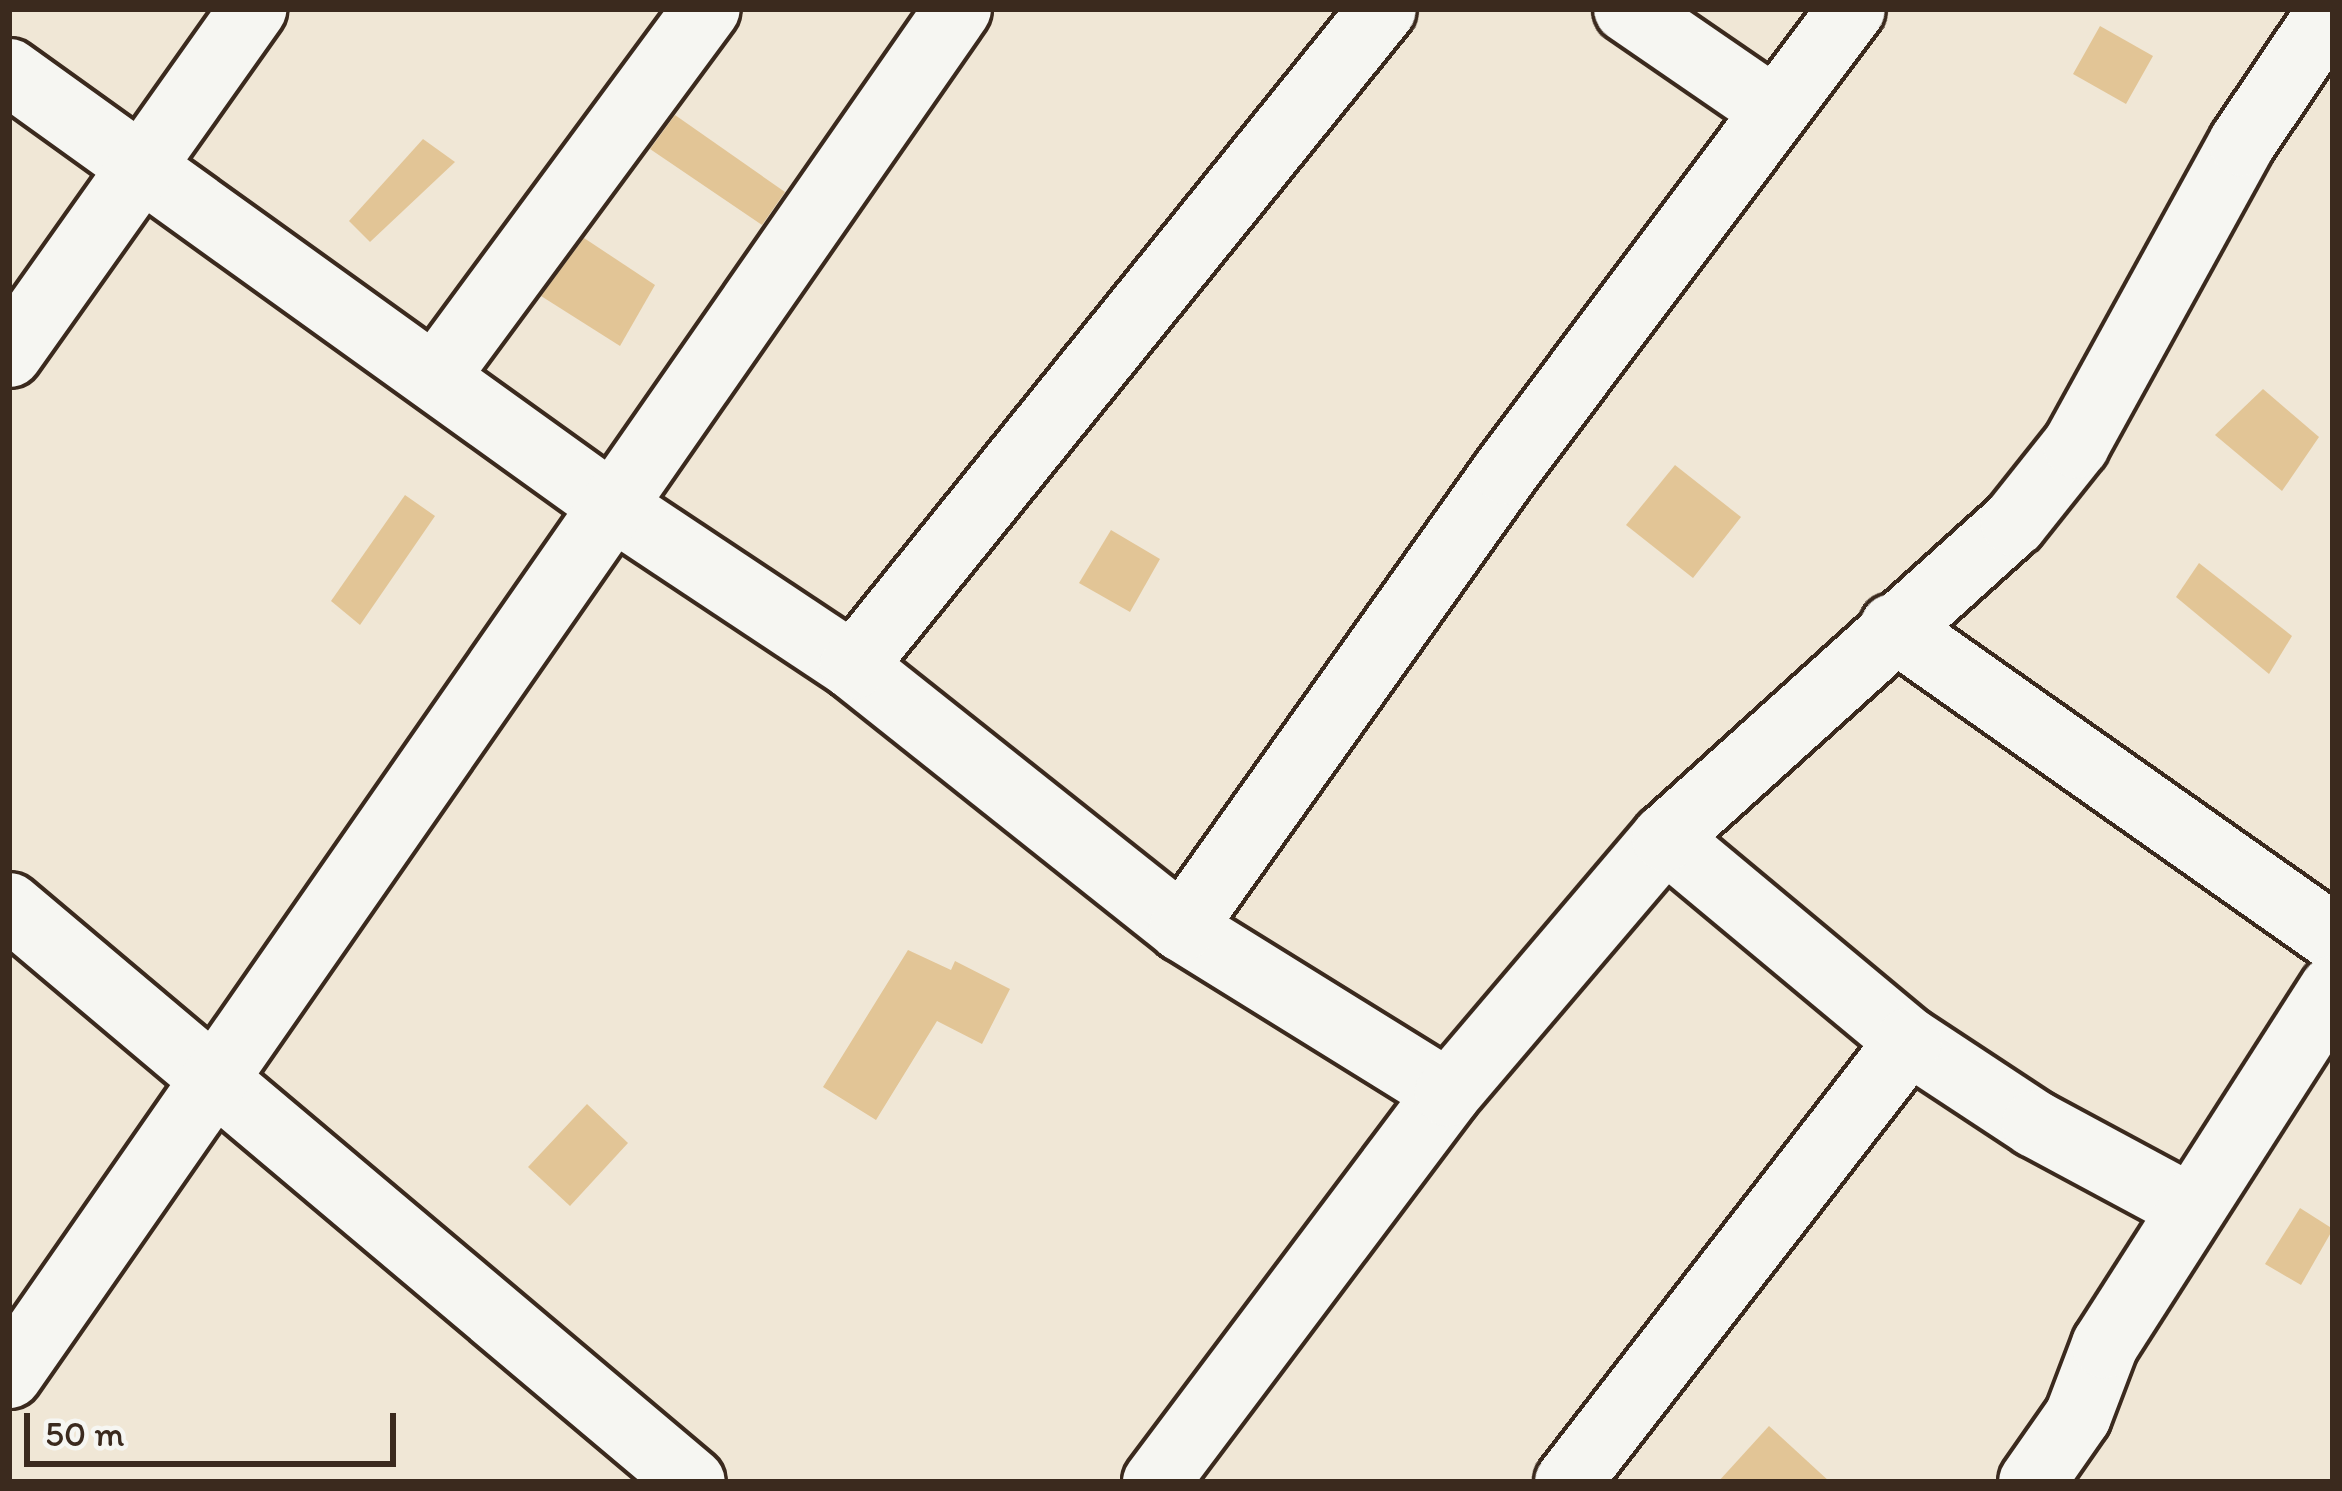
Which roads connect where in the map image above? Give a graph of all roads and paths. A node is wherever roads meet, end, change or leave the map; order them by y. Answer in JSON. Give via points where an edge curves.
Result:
{"nodes":[{"id":1,"x":253,"y":9,"type":"edge"},
{"id":2,"x":707,"y":9,"type":"edge"},
{"id":3,"x":958,"y":9,"type":"edge"},
{"id":4,"x":1383,"y":9,"type":"edge"},
{"id":5,"x":1627,"y":9,"type":"edge"},
{"id":6,"x":1852,"y":9,"type":"edge"},
{"id":7,"x":2332,"y":9,"type":"edge"},
{"id":8,"x":9,"y":72,"type":"edge"},
{"id":9,"x":1774,"y":110,"type":"junction"},
{"id":10,"x":136,"y":165,"type":"junction"},
{"id":11,"x":9,"y":354,"type":"edge"},
{"id":12,"x":436,"y":376,"type":"junction"},
{"id":13,"x":617,"y":509,"type":"junction"},
{"id":14,"x":1893,"y":627,"type":"junction"},
{"id":15,"x":853,"y":666,"type":"junction"},
{"id":16,"x":1665,"y":838,"type":"junction"},
{"id":17,"x":9,"y":906,"type":"edge"},
{"id":18,"x":1182,"y":928,"type":"junction"},
{"id":19,"x":2333,"y":937,"type":"edge"},
{"id":20,"x":2333,"y":989,"type":"edge"},
{"id":21,"x":1909,"y":1042,"type":"junction"},
{"id":22,"x":211,"y":1074,"type":"junction"},
{"id":23,"x":1448,"y":1093,"type":"junction"},
{"id":24,"x":2191,"y":1208,"type":"junction"},
{"id":25,"x":9,"y":1375,"type":"edge"},
{"id":26,"x":692,"y":1482,"type":"edge"},
{"id":27,"x":1156,"y":1482,"type":"edge"},
{"id":28,"x":1568,"y":1482,"type":"edge"},
{"id":29,"x":2032,"y":1482,"type":"edge"}],
"edges":[{"from":1,"to":10,"type":"street"},
{"from":2,"to":12,"type":"street"},
{"from":3,"to":13,"type":"street"},
{"from":4,"to":15,"type":"street"},
{"from":5,"to":9,"type":"street"},
{"from":6,"to":9,"type":"street"},
{"from":7,"to":14,"type":"street","via":[[2230,163],[2076,445],[2014,523]]},
{"from":8,"to":10,"type":"street"},
{"from":9,"to":18,"type":"street"},
{"from":10,"to":11,"type":"street"},
{"from":10,"to":12,"type":"street"},
{"from":12,"to":13,"type":"street"},
{"from":13,"to":15,"type":"street"},
{"from":13,"to":22,"type":"street"},
{"from":14,"to":16,"type":"street"},
{"from":14,"to":19,"type":"street"},
{"from":15,"to":18,"type":"street"},
{"from":16,"to":21,"type":"street"},
{"from":16,"to":23,"type":"street"},
{"from":17,"to":22,"type":"street"},
{"from":18,"to":23,"type":"street"},
{"from":20,"to":24,"type":"street"},
{"from":21,"to":24,"type":"street","via":[[2035,1124]]},
{"from":21,"to":28,"type":"street"},
{"from":22,"to":25,"type":"street"},
{"from":22,"to":26,"type":"street"},
{"from":23,"to":27,"type":"street"},
{"from":24,"to":29,"type":"street","via":[[2105,1345],[2078,1416]]}]}
